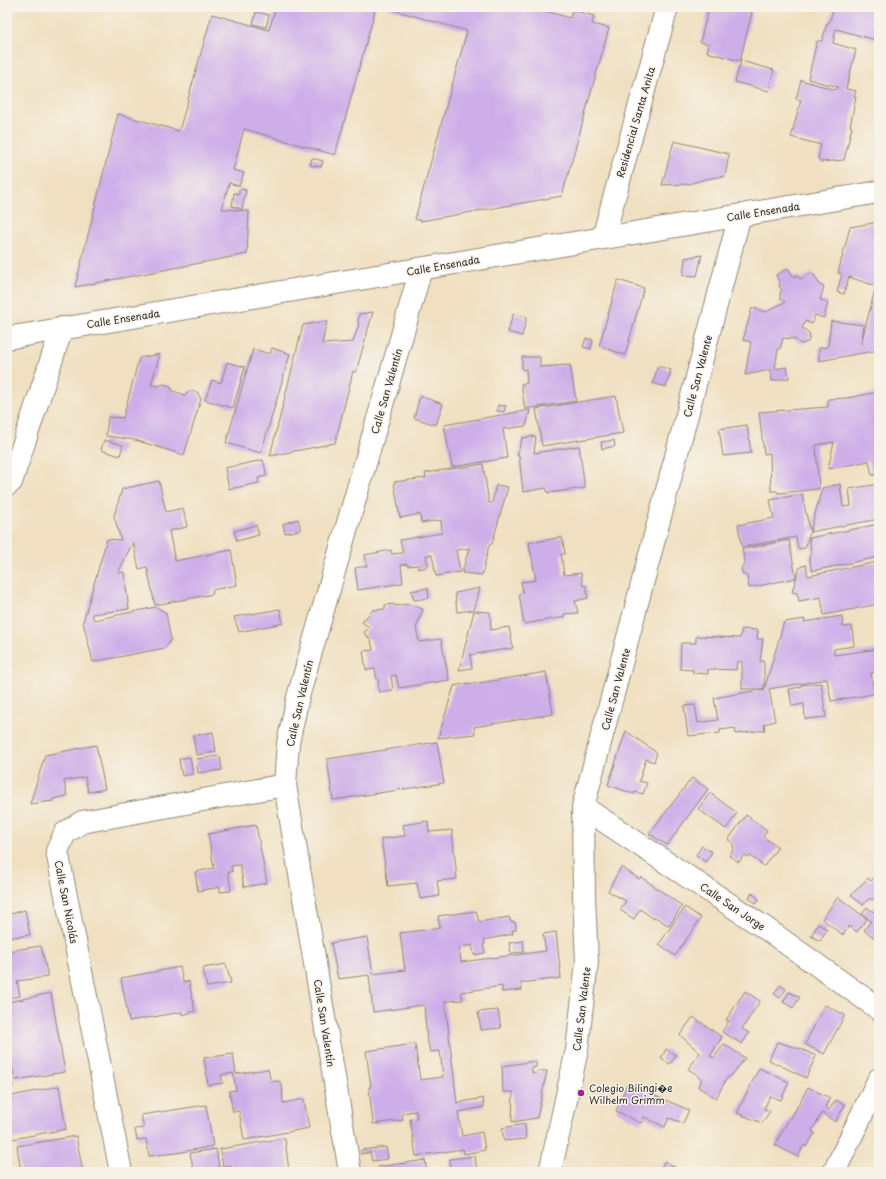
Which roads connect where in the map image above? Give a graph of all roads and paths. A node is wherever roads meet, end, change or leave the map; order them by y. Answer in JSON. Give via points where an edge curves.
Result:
{"nodes":[{"id":1,"x":667,"y":7,"type":"edge"},
{"id":2,"x":879,"y":192,"type":"edge"},
{"id":3,"x":740,"y":215,"type":"junction"},
{"id":4,"x":602,"y":238,"type":"junction"},
{"id":5,"x":421,"y":269,"type":"junction"},
{"id":6,"x":62,"y":328,"type":"junction"},
{"id":7,"x":7,"y":338,"type":"edge"},
{"id":8,"x":7,"y":485,"type":"edge"},
{"id":9,"x":285,"y":785,"type":"junction"},
{"id":10,"x":583,"y":807,"type":"junction"},
{"id":11,"x":879,"y":1009,"type":"edge"},
{"id":12,"x":879,"y":1079,"type":"edge"},
{"id":13,"x":120,"y":1172,"type":"edge"},
{"id":14,"x":350,"y":1172,"type":"edge"},
{"id":15,"x":550,"y":1172,"type":"edge"},
{"id":16,"x":834,"y":1172,"type":"edge"}],
"edges":[{"from":1,"to":4,"type":"street","name":"Residencial Santa Anita"},
{"from":2,"to":3,"type":"street","name":"Calle Ensenada"},
{"from":3,"to":4,"type":"street","name":"Calle Ensenada"},
{"from":3,"to":10,"type":"street","name":"Calle San Valente"},
{"from":4,"to":5,"type":"street","name":"Calle Ensenada"},
{"from":5,"to":6,"type":"street","name":"Calle Ensenada"},
{"from":5,"to":9,"type":"street","name":"Calle San Valentín","via":[[298,697],[288,743]]},
{"from":6,"to":7,"type":"street","name":"Calle Ensenada"},
{"from":6,"to":8,"type":"street","via":[[11,482]]},
{"from":9,"to":13,"type":"street","name":"Calle San Nicolás","via":[[82,822],[65,833],[57,851]]},
{"from":9,"to":14,"type":"street","name":"Calle San Valentín"},
{"from":10,"to":11,"type":"street","name":"Calle San Jorge","via":[[765,928]]},
{"from":10,"to":15,"type":"street","name":"Calle San Valente","via":[[587,962],[577,1050]]},
{"from":12,"to":16,"type":"street"}]}
